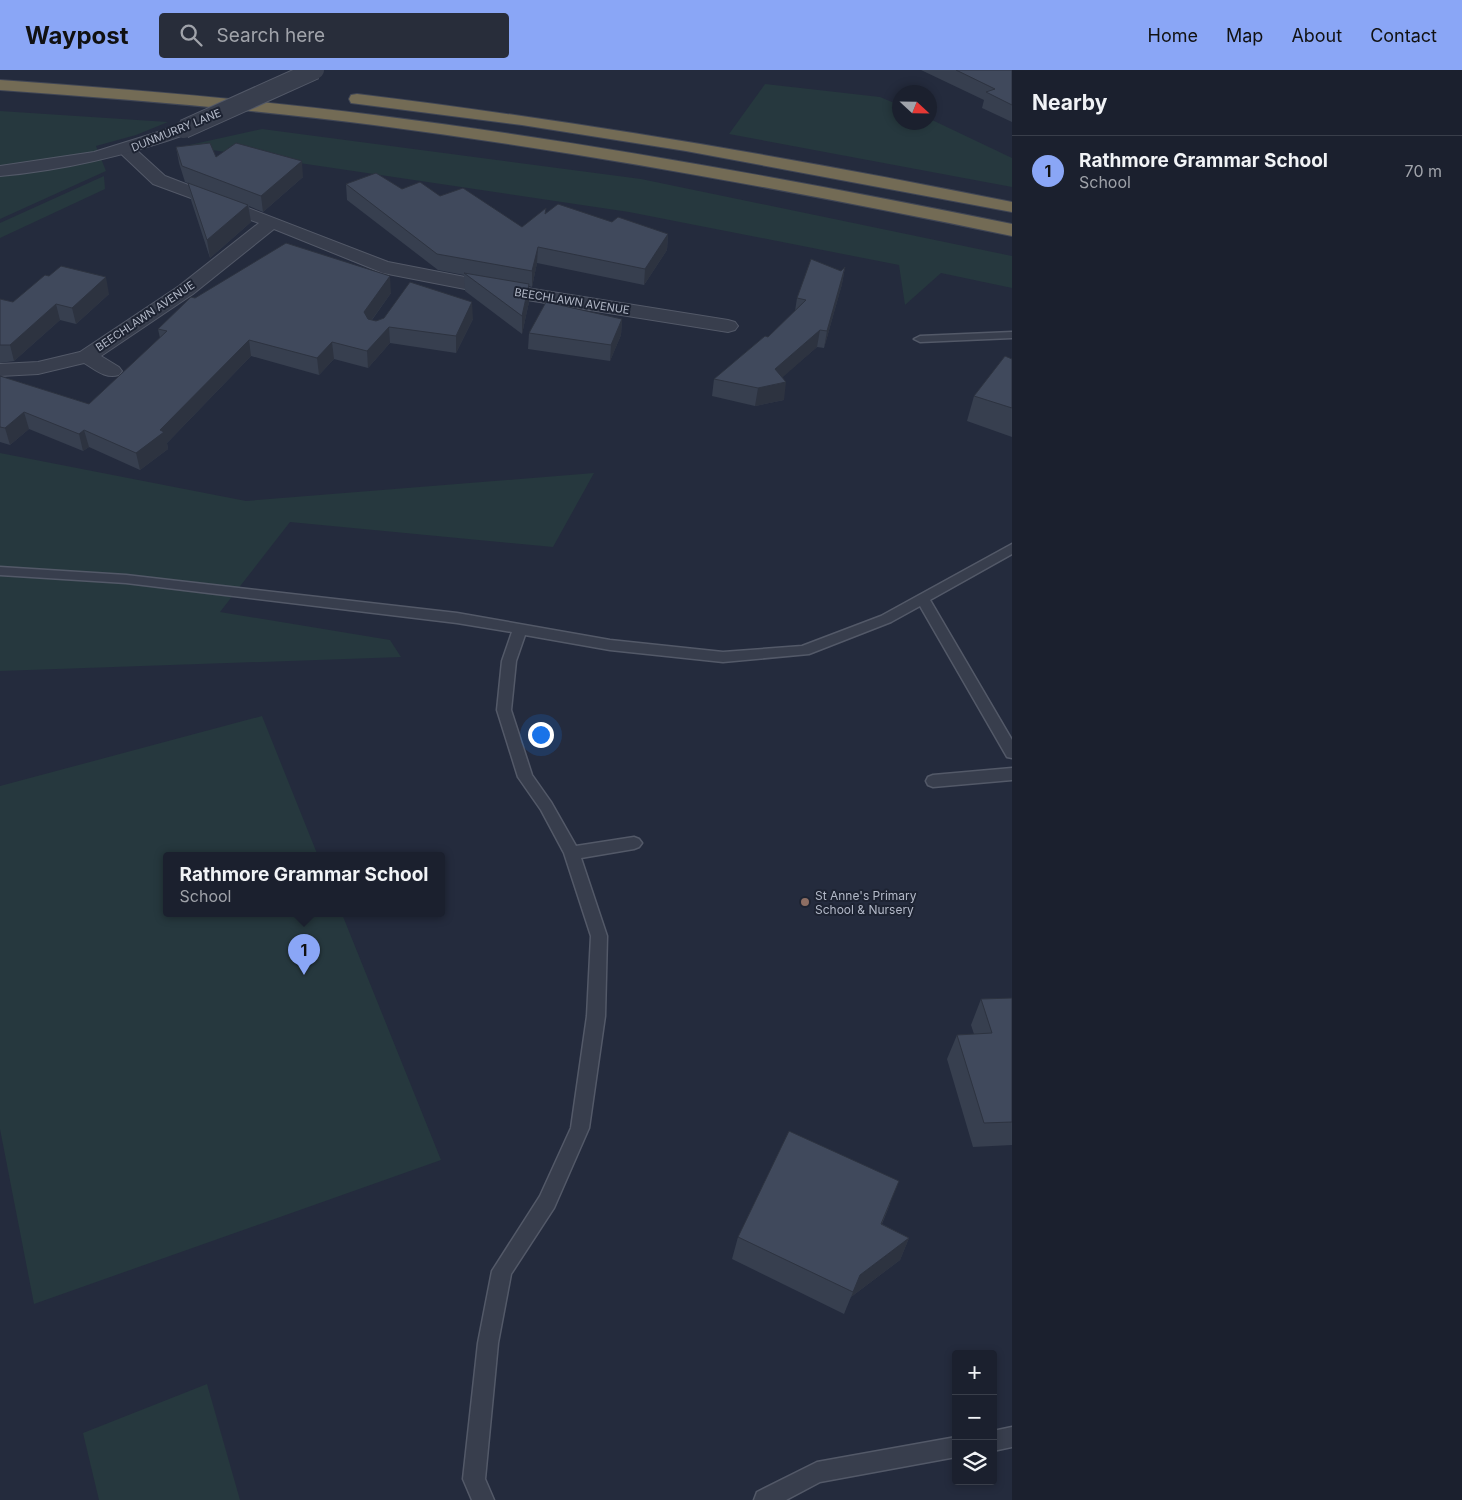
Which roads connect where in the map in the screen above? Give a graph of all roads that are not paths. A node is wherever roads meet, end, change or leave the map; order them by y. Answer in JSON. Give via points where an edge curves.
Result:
{"nodes":[{"id":1,"x":314,"y":70,"type":"edge"},
{"id":2,"x":90,"y":75,"type":"dead end"},
{"id":3,"x":0,"y":85,"type":"edge"},
{"id":4,"x":305,"y":94,"type":"dead end"},
{"id":5,"x":343,"y":98,"type":"dead end"},
{"id":6,"x":126,"y":150,"type":"junction"},
{"id":7,"x":0,"y":172,"type":"edge"},
{"id":8,"x":1012,"y":207,"type":"edge"},
{"id":9,"x":272,"y":222,"type":"junction"},
{"id":10,"x":1012,"y":230,"type":"edge"},
{"id":11,"x":728,"y":326,"type":"dead end"},
{"id":12,"x":1012,"y":335,"type":"edge"},
{"id":13,"x":920,"y":339,"type":"dead end"},
{"id":14,"x":87,"y":356,"type":"junction"},
{"id":15,"x":0,"y":370,"type":"edge"},
{"id":16,"x":112,"y":371,"type":"dead end"},
{"id":17,"x":1012,"y":548,"type":"edge"},
{"id":18,"x":0,"y":570,"type":"edge"},
{"id":19,"x":923,"y":598,"type":"junction"},
{"id":20,"x":520,"y":629,"type":"junction"},
{"id":21,"x":1012,"y":753,"type":"edge"},
{"id":22,"x":1012,"y":774,"type":"edge"},
{"id":23,"x":933,"y":781,"type":"dead end"},
{"id":24,"x":634,"y":843,"type":"dead end"},
{"id":25,"x":572,"y":853,"type":"junction"},
{"id":26,"x":1012,"y":1437,"type":"edge"},
{"id":27,"x":997,"y":1440,"type":"edge"},
{"id":28,"x":952,"y":1448,"type":"edge"},
{"id":29,"x":482,"y":1500,"type":"edge"},
{"id":30,"x":765,"y":1500,"type":"edge"}],
"edges":[{"from":1,"to":6,"type":"street","name":"DUNMURRY LANE","bridge":true,"via":[[184,129]]},
{"from":2,"to":4,"type":"highway"},
{"from":3,"to":10,"type":"highway","via":[[371,120],[508,139],[708,170]]},
{"from":5,"to":8,"type":"highway","via":[[547,124],[761,159]]},
{"from":6,"to":7,"type":"street","name":"DUNMURRY LANE"},
{"from":6,"to":9,"type":"street","name":"BEECHLAWN AVENUE","via":[[159,180]]},
{"from":9,"to":11,"type":"street","name":"BEECHLAWN AVENUE","via":[[411,281],[501,290]]},
{"from":9,"to":14,"type":"street","name":"BEECHLAWN AVENUE","via":[[186,290]]},
{"from":12,"to":13,"type":"lane"},
{"from":14,"to":15,"type":"street","name":"BEECHLAWN AVENUE","via":[[38,368]]},
{"from":14,"to":16,"type":"street"},
{"from":17,"to":19,"type":"lane"},
{"from":18,"to":20,"type":"lane","via":[[126,579],[457,618]]},
{"from":19,"to":20,"type":"lane","via":[[886,619],[804,651],[723,657],[610,645]]},
{"from":19,"to":21,"type":"lane"},
{"from":20,"to":25,"type":"lane","via":[[509,661],[504,710],[524,777],[546,806]]},
{"from":22,"to":23,"type":"lane"},
{"from":24,"to":25,"type":"lane"},
{"from":25,"to":29,"type":"lane","via":[[599,936],[596,1016],[580,1128],[547,1202],[502,1271],[488,1343],[474,1479]]},
{"from":26,"to":27,"type":"lane"},
{"from":28,"to":30,"type":"lane","via":[[817,1472]]}]}
